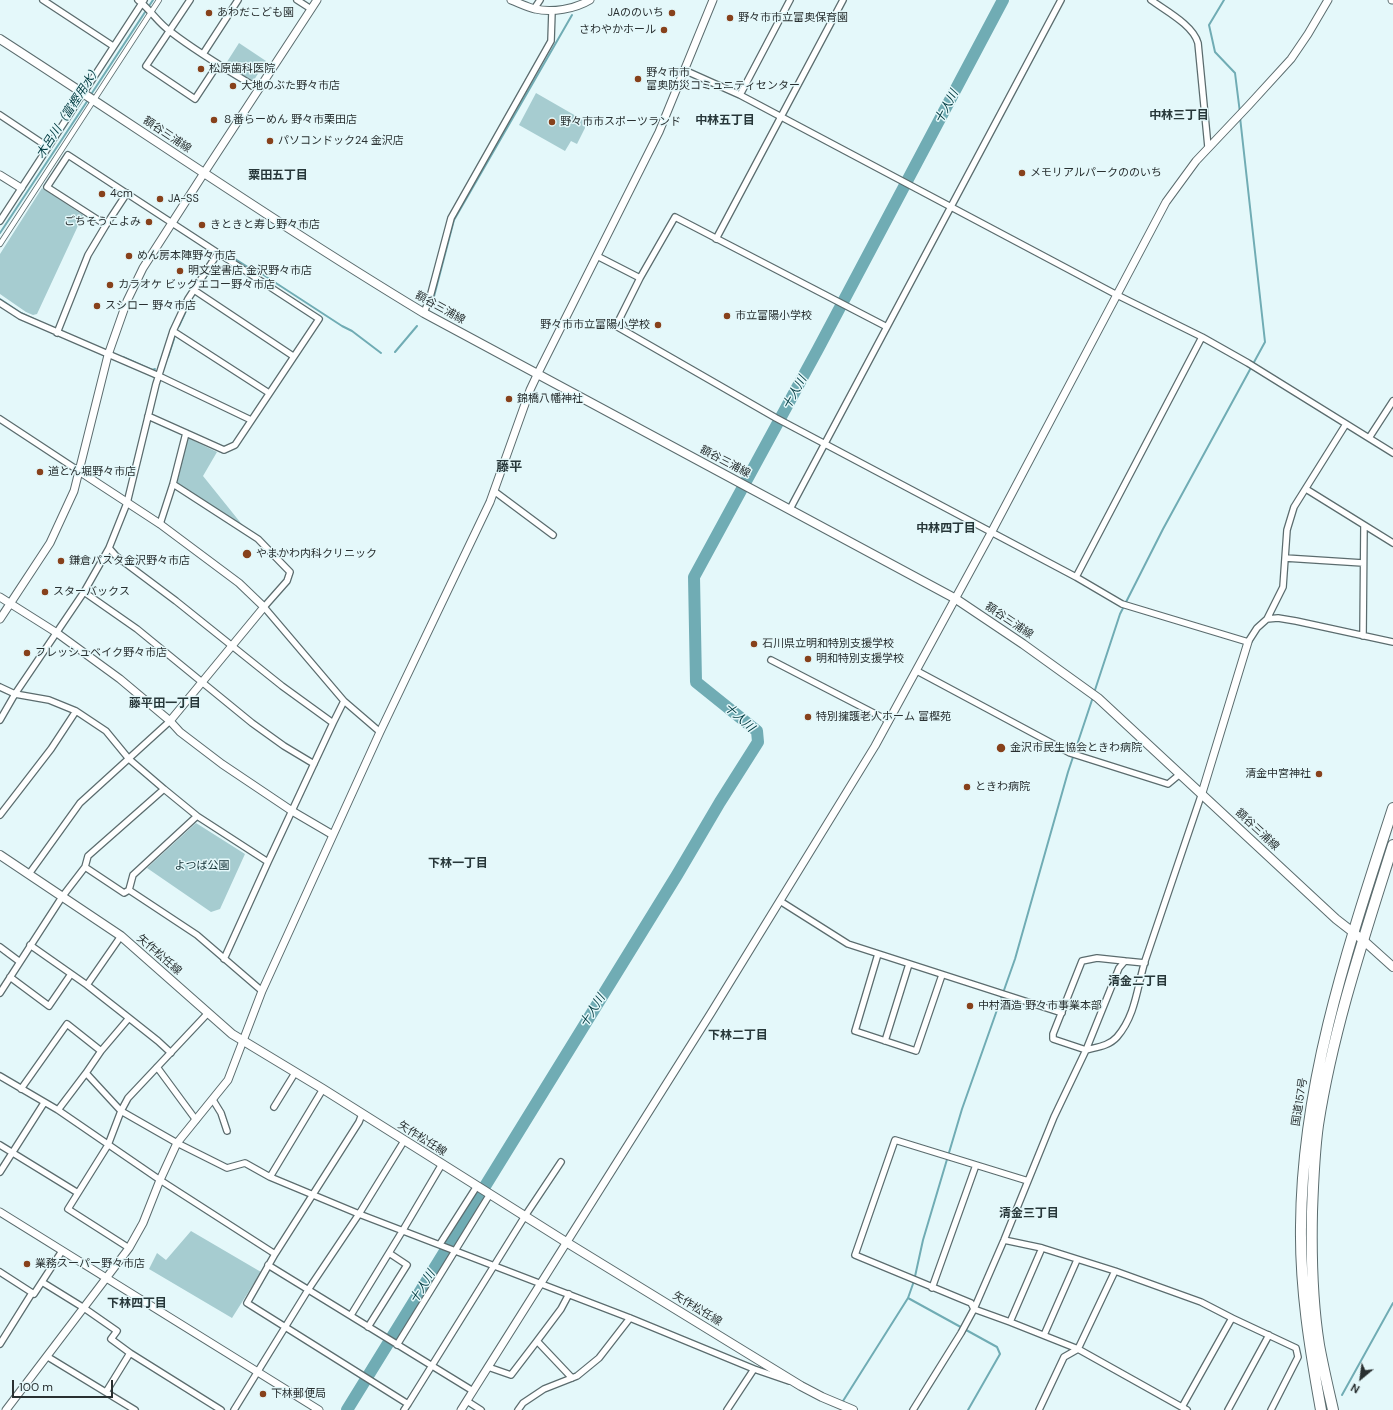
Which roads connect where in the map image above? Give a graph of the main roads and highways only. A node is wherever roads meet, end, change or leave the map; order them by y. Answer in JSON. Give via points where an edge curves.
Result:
{"nodes":[{"id":1,"x":0,"y":39,"type":"edge"},
{"id":2,"x":1393,"y":808,"type":"edge"},
{"id":3,"x":1393,"y":845,"type":"edge"},
{"id":4,"x":0,"y":855,"type":"edge"},
{"id":5,"x":1353,"y":932,"type":"junction"},
{"id":6,"x":1363,"y":940,"type":"junction"},
{"id":7,"x":1393,"y":967,"type":"edge"},
{"id":8,"x":853,"y":1410,"type":"edge"},
{"id":9,"x":1321,"y":1410,"type":"edge"},
{"id":10,"x":1333,"y":1410,"type":"edge"}],
"edges":[{"from":1,"to":5,"type":"main road","name":"額谷三浦線","via":[[424,313],[956,598],[1098,698]]},
{"from":2,"to":5,"type":"highway","name":"国道157号"},
{"from":3,"to":6,"type":"highway","name":"国道157号"},
{"from":4,"to":8,"type":"main road","name":"矢作松任線","via":[[121,936],[242,1041],[801,1386]]},
{"from":5,"to":6,"type":"main road","name":"額谷三浦線"},
{"from":5,"to":9,"type":"highway","name":"国道157号","via":[[1320,1056],[1305,1148],[1300,1226],[1302,1264],[1307,1328]]},
{"from":6,"to":7,"type":"main road","name":"額谷三浦線"},
{"from":6,"to":10,"type":"highway","name":"国道157号","via":[[1329,1063],[1318,1125],[1313,1177],[1314,1294],[1319,1345]]}]}
